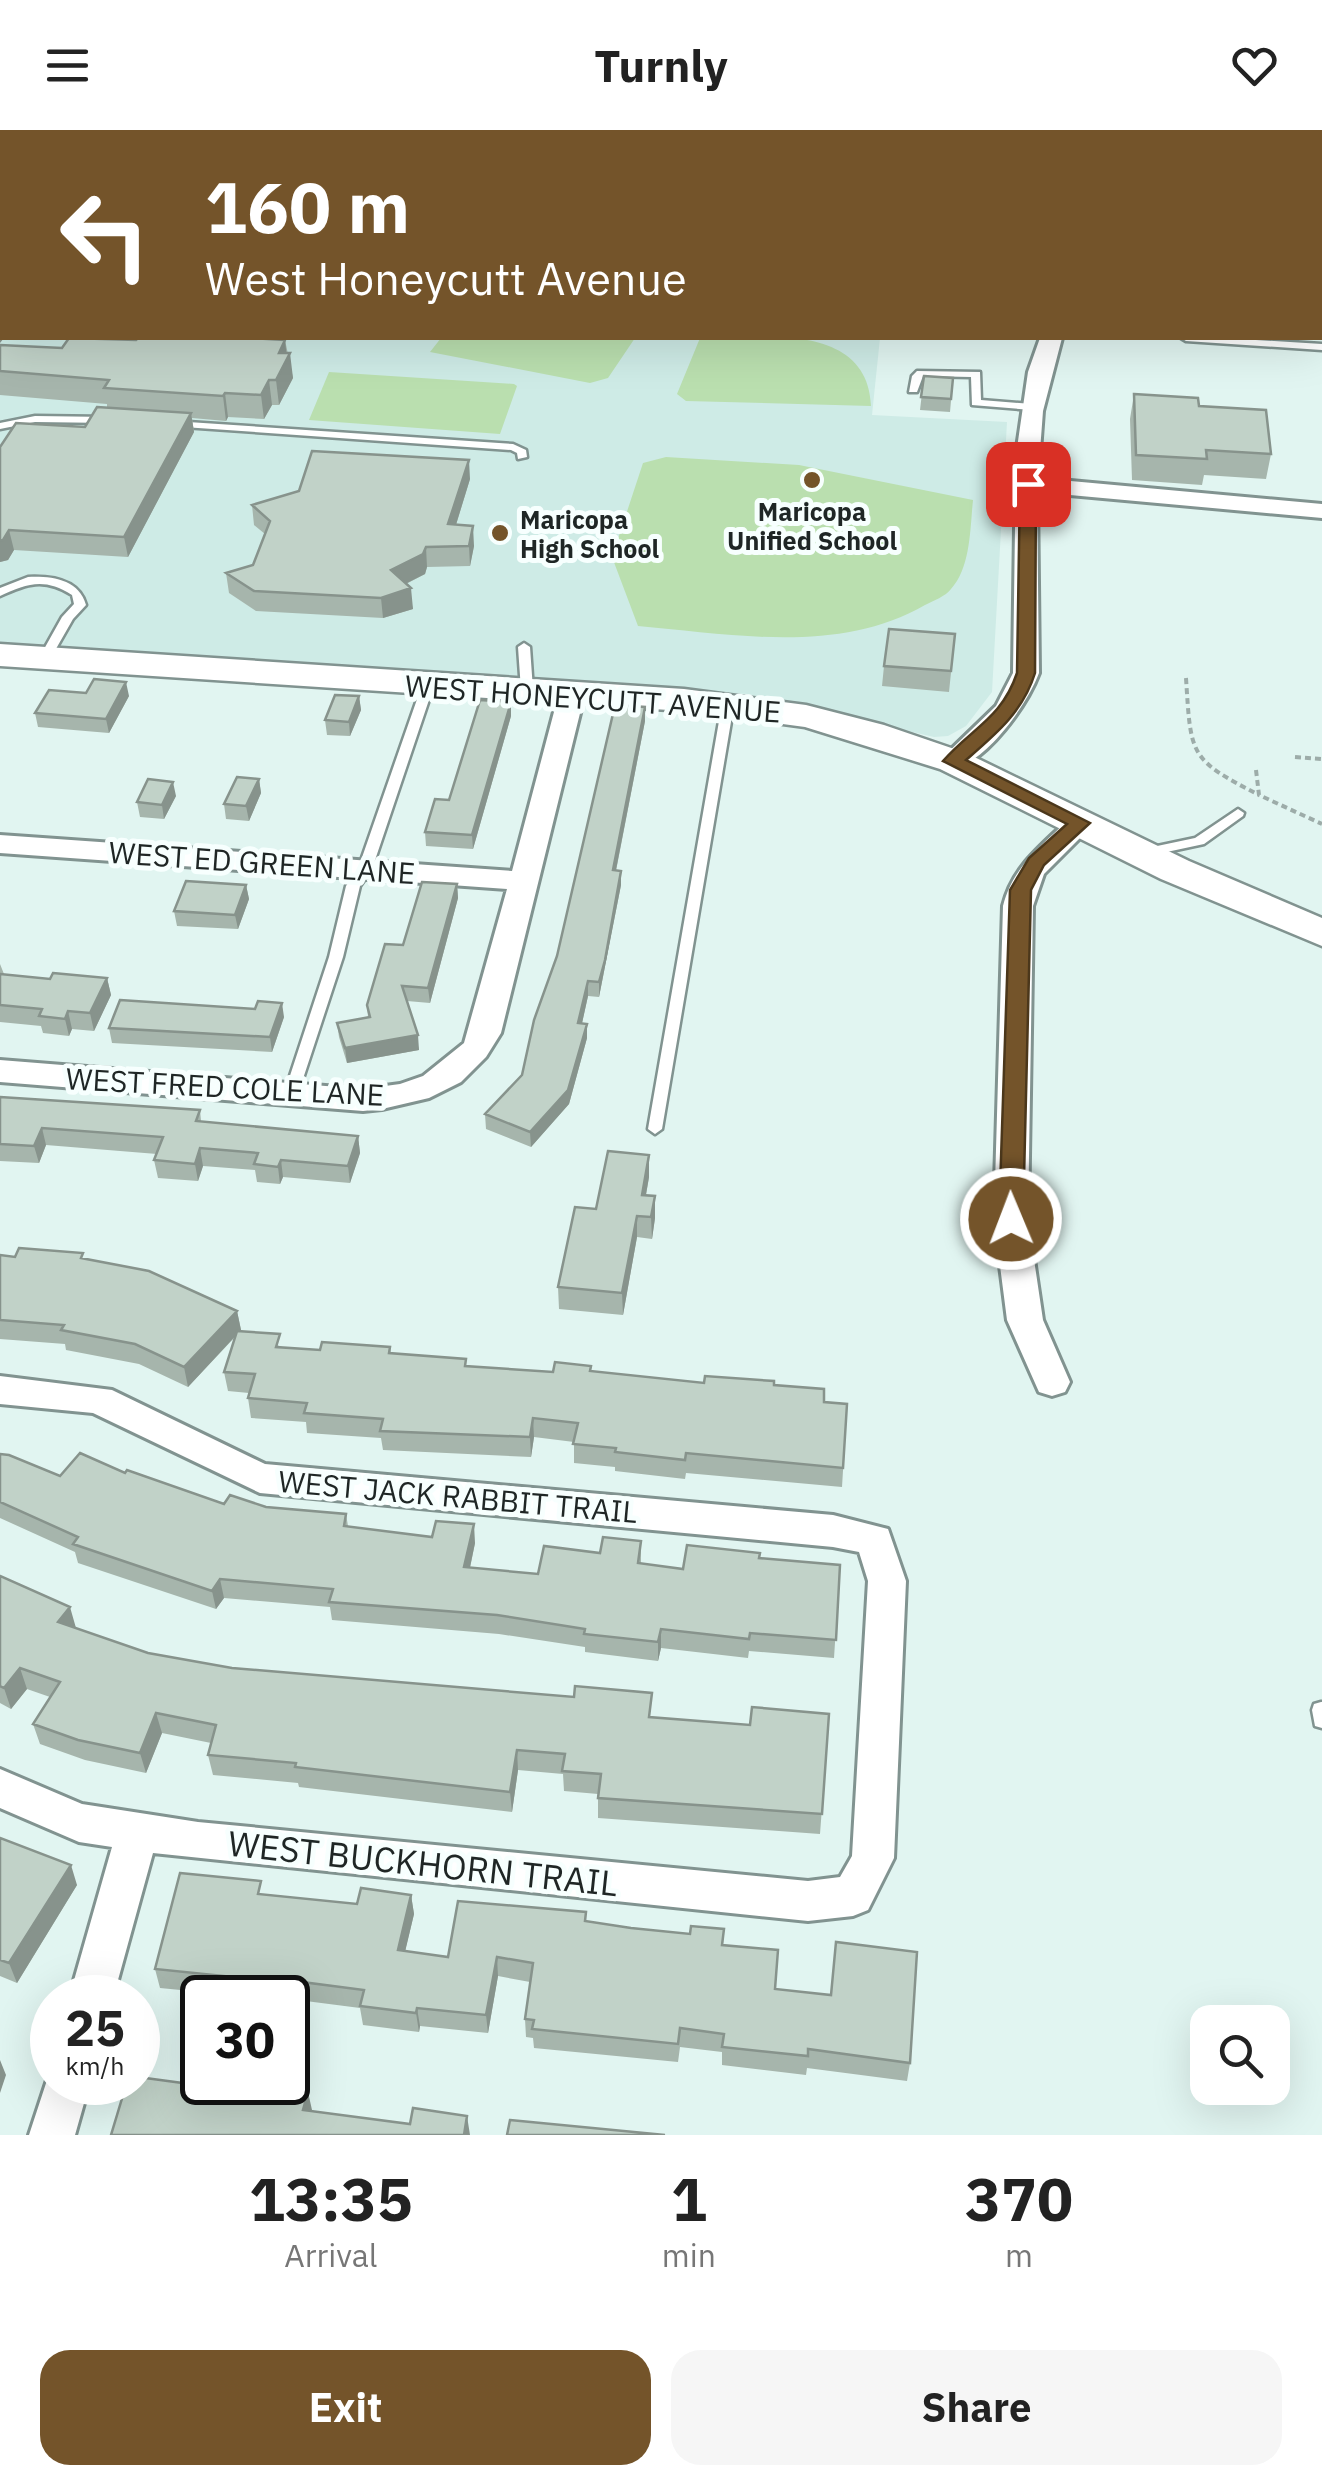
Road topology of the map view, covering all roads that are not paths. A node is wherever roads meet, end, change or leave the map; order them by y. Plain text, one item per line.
1 (1050, 340) edge
2 (1236, 340) edge
3 (1322, 347) edge
4 (913, 390) dead end
5 (1032, 407) junction
6 (130, 421) edge
7 (150, 422) edge
8 (0, 426) edge
9 (522, 456) dead end
10 (1028, 484) junction
11 (1322, 511) edge
12 (0, 592) edge
13 (524, 648) dead end
14 (0, 656) edge
15 (46, 658) junction
16 (428, 684) junction
17 (527, 690) junction
18 (572, 693) junction
19 (728, 704) junction
20 (953, 761) junction
21 (1238, 812) dead end
22 (1080, 823) junction
23 (1198, 841) junction
24 (0, 844) edge
25 (1142, 854) junction
26 (365, 869) junction
27 (524, 881) junction
28 (1200, 881) junction
29 (1322, 933) edge
30 (0, 1072) edge
31 (290, 1094) junction
32 (654, 1129) dead end
33 (1052, 1382) dead end
34 (0, 1390) edge
35 (0, 1788) edge
36 (138, 1832) junction
37 (853, 1896) joint
38 (98, 1975) edge
39 (60, 2105) edge
40 (52, 2135) edge

1 - 5 street
2 - 3 lane
4 - 5 lane
5 - 10 street
6 - 8 lane
7 - 9 lane
10 - 11 street
10 - 20 street
12 - 15 lane
13 - 17 lane
14 - 15 street, WEST HONEYCUTT AVENUE
15 - 16 street, WEST HONEYCUTT AVENUE
16 - 17 street, WEST HONEYCUTT AVENUE
16 - 26 lane
17 - 18 street, WEST HONEYCUTT AVENUE
18 - 19 street, WEST HONEYCUTT AVENUE
18 - 27 street
19 - 20 street, WEST HONEYCUTT AVENUE
19 - 32 lane
20 - 22 street, WEST HONEYCUTT AVENUE
21 - 23 lane
22 - 25 street, WEST HONEYCUTT AVENUE
22 - 33 street
23 - 25 lane
23 - 28 lane
24 - 26 street, WEST ED GREEN LANE
25 - 28 street, WEST HONEYCUTT AVENUE
26 - 27 street, WEST ED GREEN LANE
26 - 31 lane
27 - 31 street, WEST FRED COLE LANE
28 - 29 street, WEST HONEYCUTT AVENUE
30 - 31 street, WEST FRED COLE LANE
34 - 37 street, WEST JACK RABBIT TRAIL
35 - 36 street, WEST BUCKHORN TRAIL
36 - 37 street, WEST BUCKHORN TRAIL
36 - 38 street
39 - 40 street

